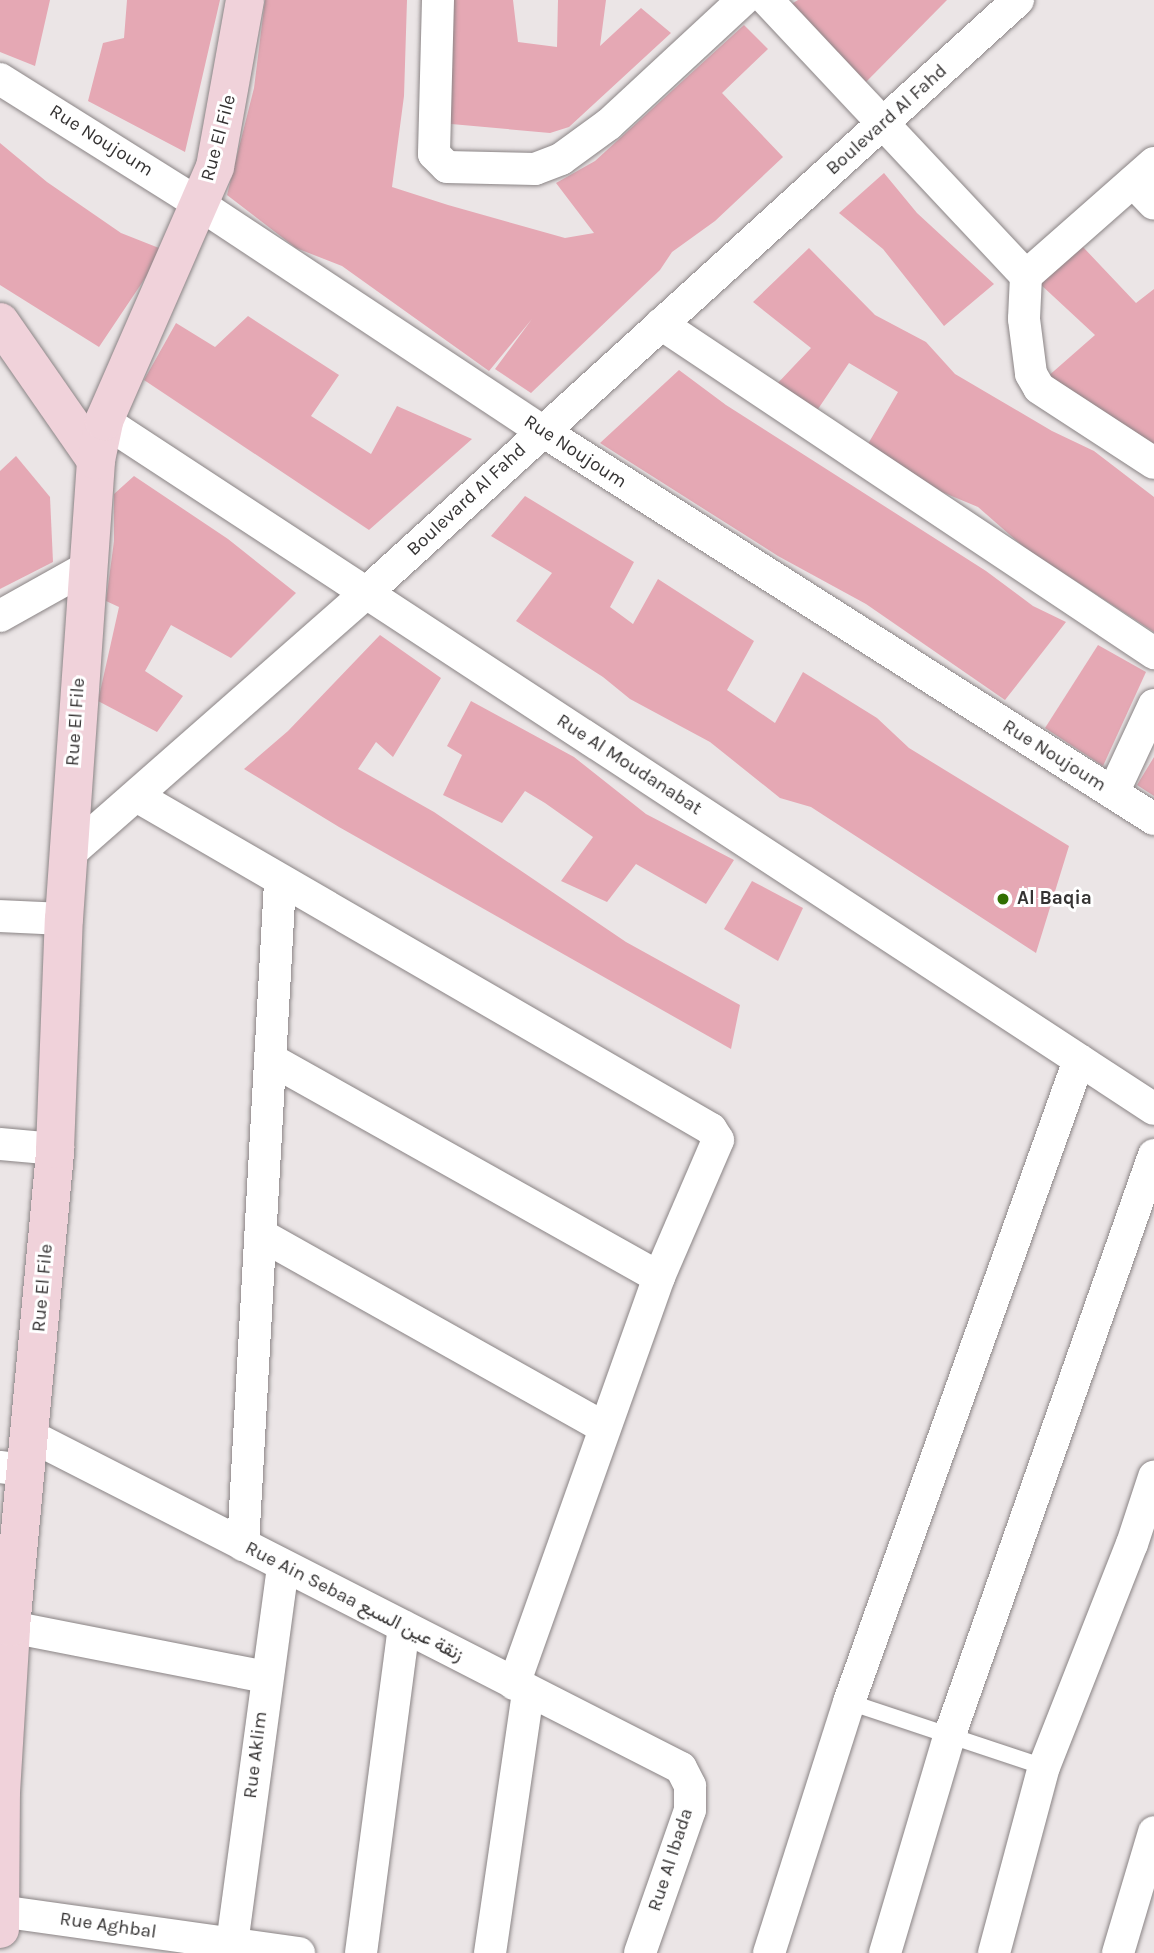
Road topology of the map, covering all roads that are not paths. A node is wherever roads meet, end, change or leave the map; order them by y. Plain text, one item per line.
1 (245, 0) edge
2 (438, 0) edge
3 (743, 0) edge
4 (766, 0) edge
5 (1018, 0) edge
6 (0, 79) edge
7 (882, 126) junction
8 (1147, 183) edge
9 (199, 204) junction
10 (1026, 276) junction
11 (0, 321) edge
12 (661, 324) junction
13 (104, 421) junction
14 (541, 430) junction
15 (96, 460) junction
16 (1154, 463) edge
17 (86, 568) junction
18 (367, 592) junction
19 (0, 615) edge
20 (1154, 653) edge
21 (1154, 705) edge
22 (1113, 793) junction
23 (138, 797) junction
24 (1154, 819) edge
25 (68, 856) junction
26 (280, 884) junction
27 (0, 916) edge
28 (64, 919) junction
29 (270, 1059) junction
30 (1079, 1060) junction
31 (1154, 1110) edge
32 (0, 1144) edge
33 (55, 1149) junction
34 (1154, 1155) edge
35 (263, 1236) junction
36 (659, 1278) junction
37 (604, 1427) junction
38 (18, 1457) edge
39 (1154, 1477) edge
40 (243, 1545) junction
41 (1143, 1549) edge
42 (283, 1566) junction
43 (11, 1627) junction
44 (404, 1627) junction
45 (266, 1677) junction
46 (521, 1688) junction
47 (849, 1702) junction
48 (949, 1737) junction
49 (1044, 1767) junction
50 (681, 1768) joint
51 (1, 1792) edge
52 (1154, 1832) edge
53 (1, 1911) edge
54 (0, 1929) edge
55 (232, 1944) junction
56 (299, 1953) edge
57 (361, 1953) edge
58 (490, 1953) edge
59 (640, 1953) edge
60 (769, 1953) edge
61 (885, 1953) edge
62 (994, 1953) edge
63 (1118, 1953) edge

1 - 9 street, Rue El File
2 - 3 street
4 - 7 street
5 - 7 street, Boulevard Al Fahd
6 - 9 street, Rue Noujoum
7 - 10 street
7 - 12 street, Boulevard Al Fahd
8 - 10 street
9 - 13 street, Rue El File
9 - 14 street, Rue Noujoum
10 - 16 street
11 - 15 street
12 - 14 street, Boulevard Al Fahd
12 - 20 street
13 - 15 street, Rue El File
13 - 18 street, Rue Al Moudanabat
14 - 18 street, Boulevard Al Fahd
14 - 22 street, Rue Noujoum
15 - 17 street, Rue El File
17 - 19 street
17 - 25 street, Rue El File
18 - 23 street, Boulevard Al Fahd
18 - 30 street, Rue Al Moudanabat
21 - 22 street
22 - 24 street, Rue Noujoum
23 - 25 street, Boulevard Al Fahd
23 - 26 street
25 - 28 street, Rue El File
26 - 29 street
26 - 36 street
27 - 28 street
28 - 33 street, Rue El File
29 - 35 street
29 - 36 street
30 - 31 street, Rue Al Moudanabat
30 - 47 street
32 - 33 street
33 - 38 street, Rue El File
34 - 48 street
35 - 37 street
35 - 40 street
36 - 37 street
37 - 46 street
38 - 40 street, Rue Ain Sebaa زنقة عين السبع
38 - 43 street, Rue El File
39 - 41 street
40 - 42 street, Rue Ain Sebaa زنقة عين السبع
41 - 49 street
42 - 44 street, Rue Ain Sebaa زنقة عين السبع
42 - 45 street, Rue Aklim
43 - 45 street
43 - 51 street, Rue El File
44 - 46 street, Rue Ain Sebaa زنقة عين السبع
44 - 57 street
45 - 55 street, Rue Aklim
46 - 50 street, Rue Ain Sebaa زنقة عين السبع
46 - 58 street
47 - 48 lane
47 - 60 street
48 - 49 lane
48 - 61 street
49 - 62 street
50 - 59 street, Rue Al Ibada
51 - 53 street, Rue El File
52 - 63 street
53 - 54 street, Rue El File
53 - 55 street, Rue Aghbal
55 - 56 street, Rue Aghbal

